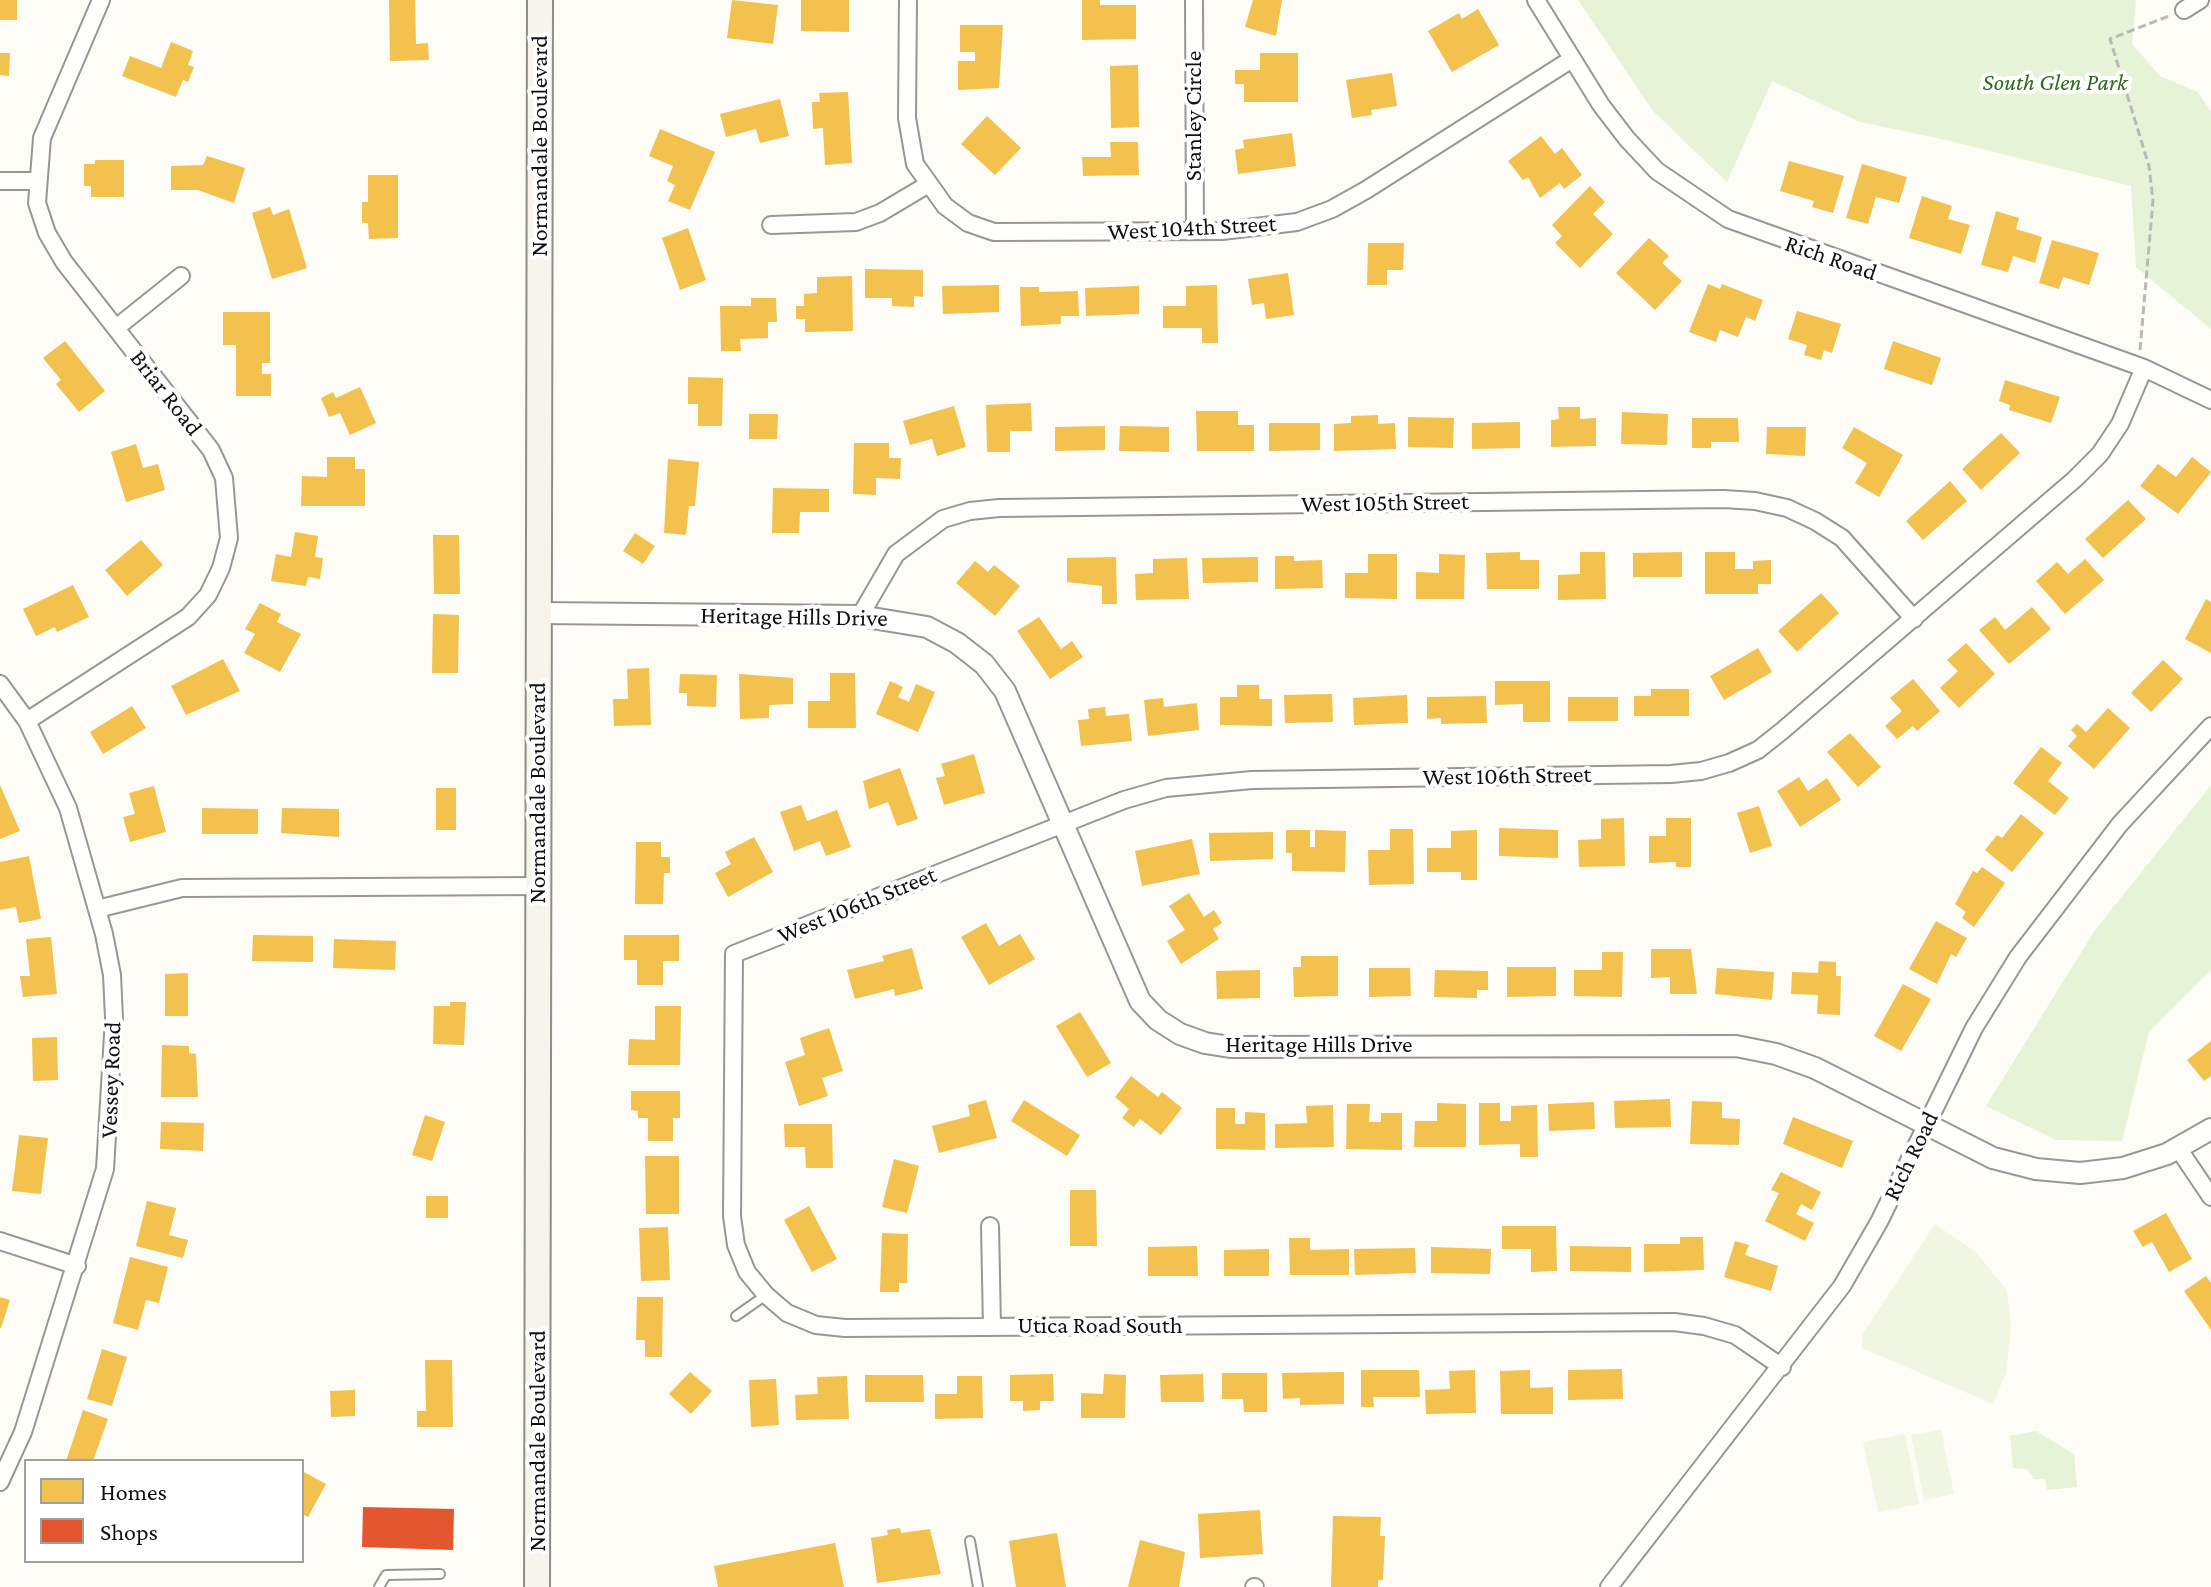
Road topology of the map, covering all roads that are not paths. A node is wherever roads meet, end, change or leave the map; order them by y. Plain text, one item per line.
1 (101, 0) edge
2 (540, 0) edge
3 (908, 0) edge
4 (1194, 0) edge
5 (1536, 0) edge
6 (2200, 0) edge
7 (2184, 10) road end
8 (1572, 59) junction
9 (0, 181) edge
10 (37, 181) junction
11 (927, 185) junction
12 (771, 225) dead end
13 (1195, 231) junction
14 (181, 276) dead end
15 (116, 328) junction
16 (2140, 366) junction
17 (2211, 400) edge
18 (538, 613) junction
19 (860, 616) junction
20 (1914, 619) junction
21 (0, 684) edge
22 (27, 721) junction
23 (2211, 726) edge
24 (1064, 824) junction
25 (538, 886) junction
26 (97, 909) junction
27 (734, 954) joint
28 (1926, 1125) junction
29 (2211, 1129) edge
30 (2178, 1148) junction
31 (2211, 1197) edge
32 (990, 1226) dead end
33 (0, 1241) edge
34 (77, 1266) junction
35 (766, 1295) junction
36 (736, 1316) dead end
37 (992, 1327) junction
38 (1782, 1367) junction
39 (0, 1482) edge
40 (970, 1541) dead end
41 (440, 1574) dead end
42 (379, 1587) edge
43 (537, 1587) edge
44 (978, 1587) edge
45 (1609, 1587) edge

1 - 10 street, Briar Road
2 - 18 main road, Normandale Boulevard
3 - 11 street
4 - 13 street, Stanley Circle
5 - 8 street, Rich Road
6 - 7 street
8 - 13 street, West 104th Street
8 - 16 street, Rich Road
9 - 10 street
10 - 15 street, Briar Road
11 - 12 street
11 - 13 street, West 104th Street
14 - 15 street
15 - 22 street, Briar Road
16 - 17 street, Rich Road
16 - 20 street, West 106th Street
18 - 19 street, Heritage Hills Drive
18 - 25 main road, Normandale Boulevard
19 - 20 street, West 105th Street
19 - 24 street, Heritage Hills Drive
20 - 24 street, West 106th Street
21 - 22 street, Vessey Road
22 - 26 street, Vessey Road
23 - 28 street, Rich Road
24 - 27 street, West 106th Street
24 - 28 street, Heritage Hills Drive
25 - 26 street
25 - 43 main road, Normandale Boulevard
26 - 34 street, Vessey Road
27 - 35 street, Utica Road South
28 - 30 street, Heritage Hills Drive
28 - 38 street, Rich Road
29 - 30 street, Heritage Hills Drive
30 - 31 street
32 - 37 street
33 - 34 street
34 - 39 street, Vessey Road
35 - 36 lane
35 - 37 street, Utica Road South
37 - 38 street, Utica Road South
38 - 45 street, Rich Road
40 - 44 lane
41 - 42 lane

